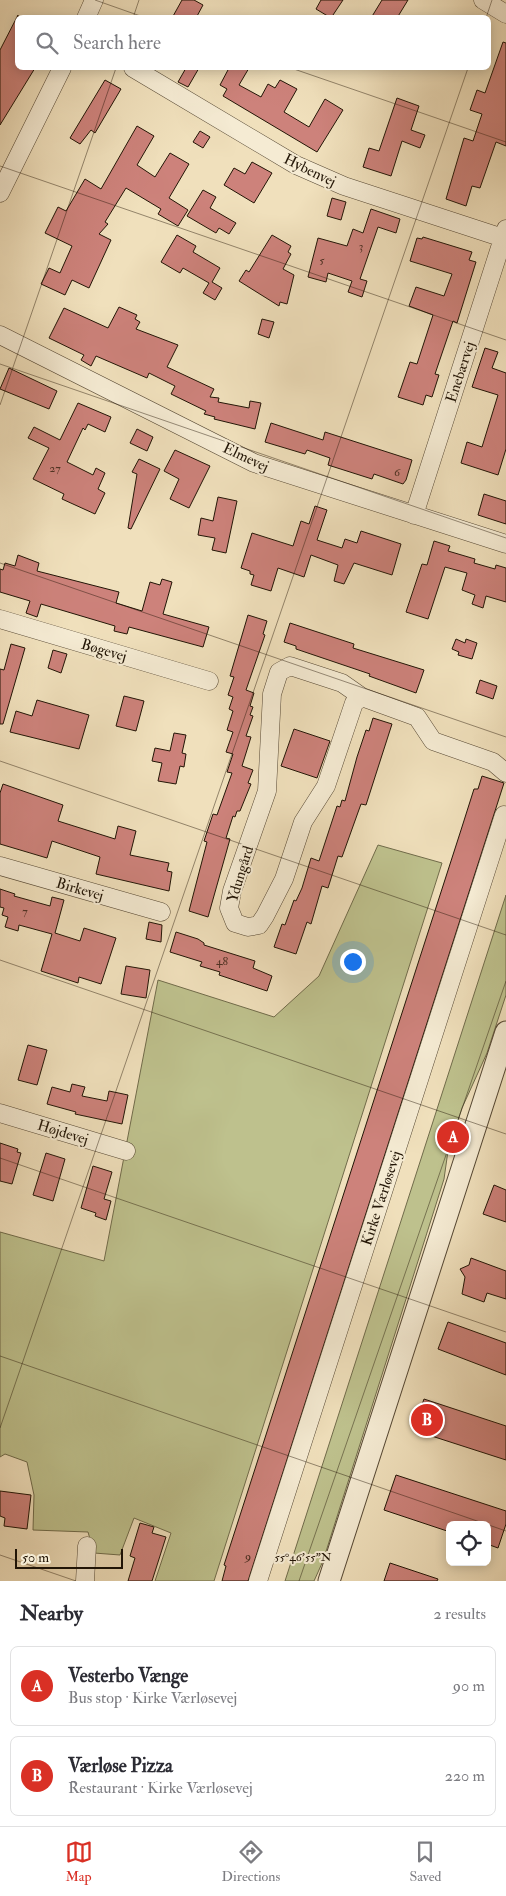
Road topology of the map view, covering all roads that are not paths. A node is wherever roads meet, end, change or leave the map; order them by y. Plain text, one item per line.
1 (94, 0) edge
2 (483, 0) edge
3 (506, 14) edge
4 (87, 15) edge
5 (61, 70) edge
6 (136, 70) edge
7 (0, 193) edge
8 (505, 233) edge
9 (0, 335) edge
10 (414, 515) junction
11 (506, 544) edge
12 (0, 619) edge
13 (209, 681) dead end
14 (362, 697) junction
15 (506, 773) edge
16 (504, 815) dead end
17 (0, 866) edge
18 (161, 912) dead end
19 (506, 1032) edge
20 (0, 1113) edge
21 (126, 1151) dead end
22 (87, 1546) dead end
23 (86, 1581) edge
24 (258, 1581) edge
25 (329, 1581) edge

1 - 4 street
2 - 3 street
5 - 7 street
6 - 8 street, Hybenvej
8 - 10 street, Enebærvej
9 - 10 street, Elmevej
10 - 11 street, Elmevej
12 - 13 street, Bøgevej
14 - 14 street, Ydungård
14 - 15 street, Ydungård
16 - 24 street, Kirke Værløsevej
17 - 18 street, Birkevej
19 - 25 street
20 - 21 street, Højdevej
22 - 23 street

